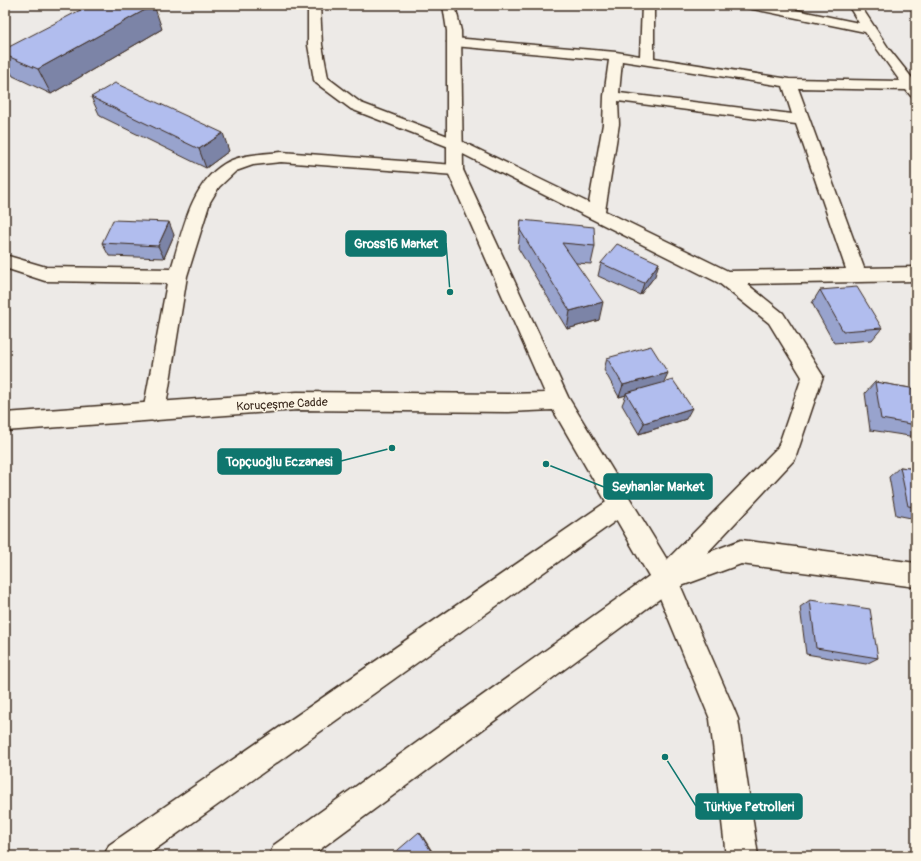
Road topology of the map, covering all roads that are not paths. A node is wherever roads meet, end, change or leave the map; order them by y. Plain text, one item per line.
1 (314, 5) edge
2 (449, 5) edge
3 (648, 5) edge
4 (753, 5) edge
5 (854, 5) edge
6 (869, 29) junction
7 (454, 42) junction
8 (616, 56) junction
9 (647, 62) junction
10 (789, 83) junction
11 (913, 90) edge
12 (611, 96) junction
13 (802, 120) junction
14 (455, 144) junction
15 (455, 170) junction
16 (596, 214) junction
17 (5, 261) edge
18 (916, 274) edge
19 (178, 276) junction
20 (857, 276) junction
21 (726, 278) junction
22 (559, 401) junction
23 (154, 412) junction
24 (5, 422) edge
25 (620, 505) junction
26 (916, 575) edge
27 (665, 580) junction
28 (120, 856) edge
29 (285, 856) edge
30 (742, 856) edge

1 - 14 street
2 - 7 street
3 - 9 street
4 - 6 street
5 - 6 street
6 - 11 street
7 - 8 street
7 - 14 street
8 - 9 street
8 - 12 street
9 - 10 street
10 - 11 street
10 - 13 street
12 - 13 street
12 - 16 street
13 - 20 street
14 - 15 street
14 - 16 street
15 - 19 street
15 - 22 street
16 - 21 street
17 - 19 street
18 - 20 street
19 - 23 street
20 - 21 street
21 - 27 street
22 - 23 street, Koruçeşme Cadde
22 - 25 street
23 - 24 street, Koruçeşme Cadde
25 - 27 street
25 - 28 street
26 - 27 street
27 - 29 street
27 - 30 street

